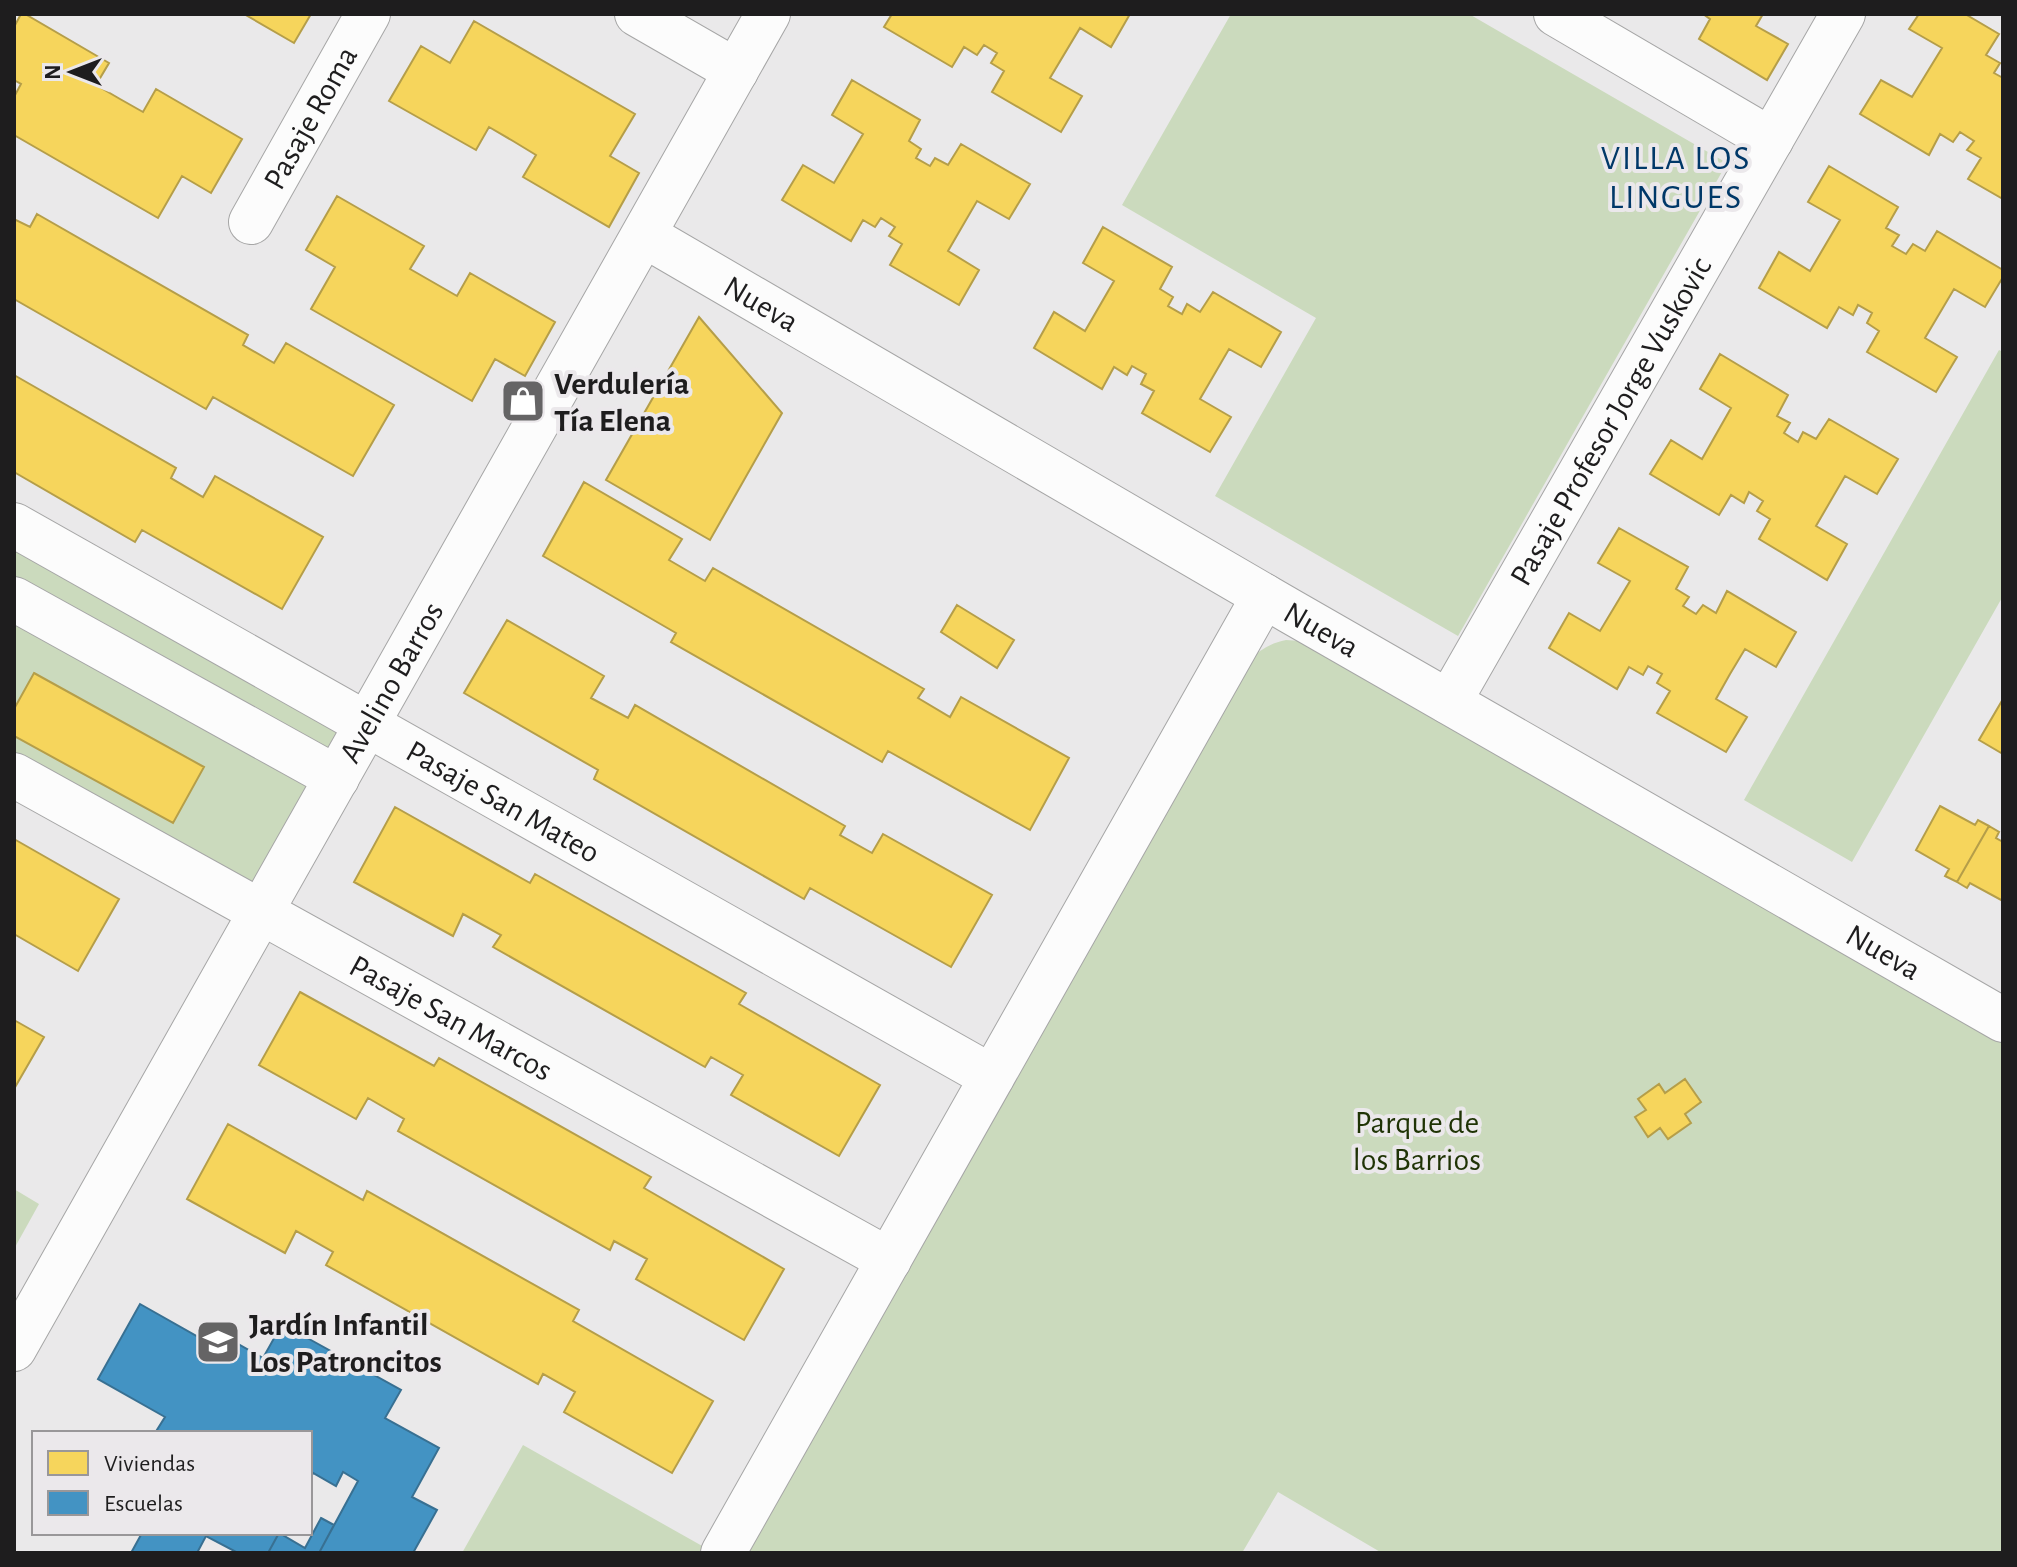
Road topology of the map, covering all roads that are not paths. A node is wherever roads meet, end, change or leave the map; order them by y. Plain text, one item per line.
1 (368, 14) edge
2 (637, 14) edge
3 (768, 14) edge
4 (1556, 14) edge
5 (1843, 14) edge
6 (736, 71) junction
7 (1771, 140) junction
8 (251, 222) dead end
9 (644, 235) junction
10 (14, 525) edge
11 (1264, 596) junction
12 (14, 599) edge
13 (1449, 702) junction
14 (367, 724) junction
15 (14, 775) edge
16 (337, 778) junction
17 (262, 913) junction
18 (2003, 1020) edge
19 (992, 1077) junction
20 (889, 1260) junction
21 (14, 1349) edge
22 (723, 1553) edge

1 - 8 street, Pasaje Roma
2 - 6 street
3 - 6 street, Avelino Barros
4 - 7 street
5 - 7 street, Pasaje Profesor Jorge Vuskovic
6 - 9 street, Avelino Barros
7 - 13 street, Pasaje Profesor Jorge Vuskovic
9 - 11 street, Nueva
9 - 14 street, Avelino Barros
10 - 14 street, Pasaje San Mateo
11 - 13 street, Nueva
11 - 19 street
12 - 16 street
13 - 18 street, Nueva
14 - 16 street, Avelino Barros
14 - 19 street, Pasaje San Mateo
15 - 17 street, Pasaje San Marcos
16 - 17 street, Avelino Barros
17 - 20 street, Pasaje San Marcos
17 - 21 street, Avelino Barros
19 - 20 street
20 - 22 street

